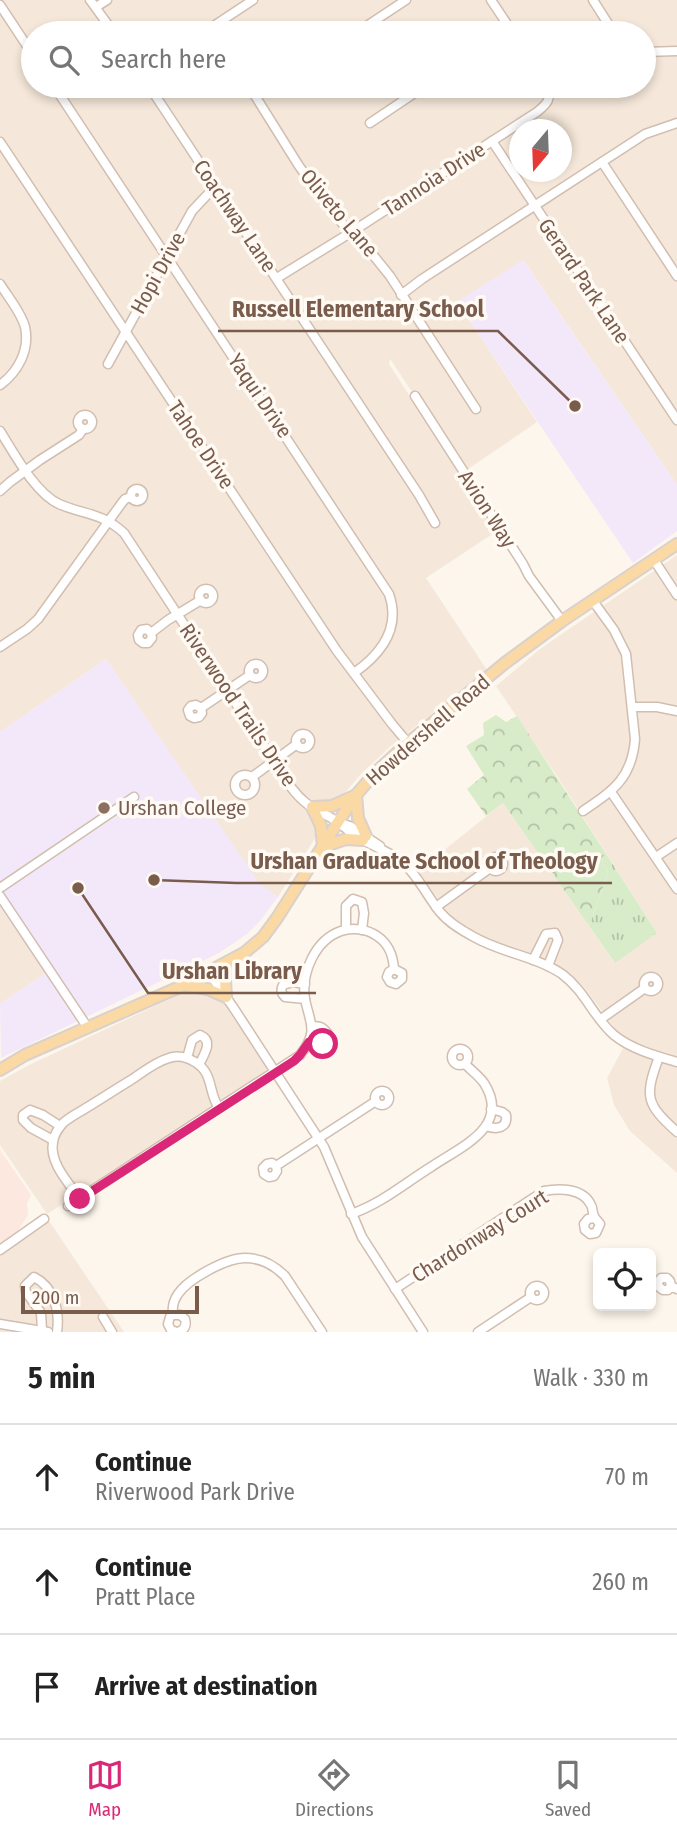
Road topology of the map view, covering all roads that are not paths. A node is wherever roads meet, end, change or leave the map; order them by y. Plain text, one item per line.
1 (107, 0) edge
2 (253, 0) edge
3 (406, 0) edge
4 (491, 0) edge
5 (593, 0) edge
6 (93, 4) edge
7 (0, 5) edge
8 (105, 21) edge
9 (223, 21) edge
10 (374, 21) edge
11 (502, 21) edge
12 (606, 21) edge
13 (21, 37) edge
14 (677, 51) edge
15 (656, 52) edge
16 (62, 98) edge
17 (157, 98) edge
18 (256, 98) edge
19 (407, 98) edge
20 (550, 98) edge
21 (370, 123) dead end
22 (677, 123) edge
23 (492, 141) junction
24 (0, 142) edge
25 (602, 162) junction
26 (216, 190) junction
27 (535, 206) junction
28 (350, 233) junction
29 (167, 256) junction
30 (677, 276) edge
31 (277, 278) junction
32 (0, 284) edge
33 (401, 295) junction
34 (126, 332) junction
35 (108, 364) dead end
36 (0, 385) edge
37 (415, 396) dead end
38 (476, 409) dead end
39 (677, 420) edge
40 (83, 429) dead end
41 (0, 431) edge
42 (26, 471) junction
43 (0, 491) edge
44 (131, 496) dead end
45 (109, 522) junction
46 (435, 523) dead end
47 (677, 544) edge
48 (654, 560) junction
49 (677, 595) edge
50 (201, 600) dead end
51 (593, 601) junction
52 (178, 614) junction
53 (562, 621) junction
54 (151, 633) dead end
55 (0, 647) edge
56 (354, 673) junction
57 (250, 675) dead end
58 (226, 690) junction
59 (201, 708) dead end
60 (632, 708) junction
61 (677, 710) edge
62 (408, 743) junction
63 (297, 744) dead end
64 (273, 760) junction
65 (252, 778) dead end
66 (611, 792) junction
67 (356, 795) junction
68 (134, 797) dead end
69 (312, 807) junction
70 (583, 811) dead end
71 (338, 822) junction
72 (364, 838) junction
73 (677, 843) edge
74 (323, 847) junction
75 (656, 857) junction
76 (490, 868) dead end
77 (0, 888) edge
78 (677, 889) edge
79 (0, 895) edge
80 (436, 907) junction
81 (346, 929) junction
82 (362, 930) junction
83 (237, 958) junction
84 (533, 960) junction
85 (548, 966) junction
86 (394, 969) dead end
87 (209, 973) junction
88 (305, 984) junction
89 (184, 985) junction
90 (645, 988) dead end
91 (226, 997) junction
92 (306, 999) junction
93 (601, 1019) junction
94 (312, 1026) junction
95 (88, 1028) junction
96 (309, 1042) junction
97 (659, 1057) junction
98 (187, 1058) junction
99 (677, 1062) edge
100 (465, 1064) dead end
101 (199, 1065) junction
102 (0, 1070) edge
103 (274, 1072) junction
104 (376, 1101) dead end
105 (219, 1108) junction
106 (491, 1109) junction
107 (60, 1126) junction
108 (486, 1126) junction
109 (677, 1132) edge
110 (317, 1139) junction
111 (53, 1140) junction
112 (276, 1166) dead end
113 (80, 1199) junction
114 (68, 1206) dead end
115 (351, 1214) junction
116 (594, 1218) dead end
117 (44, 1219) dead end
118 (0, 1250) edge
119 (395, 1289) junction
120 (531, 1297) dead end
121 (173, 1315) junction
122 (103, 1317) dead end
123 (0, 1324) edge
124 (24, 1329) edge
125 (45, 1331) edge
126 (57, 1332) edge
127 (112, 1332) edge
128 (177, 1332) edge
129 (322, 1332) edge
130 (423, 1332) edge
131 (478, 1332) edge

1 - 6 street
2 - 9 street
3 - 10 street
4 - 11 street
5 - 12 street
6 - 8 street
7 - 13 street
14 - 15 street
16 - 29 street, Yaqui Drive
17 - 26 street, Coachway Lane
18 - 28 street, Oliveto Lane
19 - 21 street
20 - 23 street, Tannoia Drive
22 - 25 street
23 - 27 street, Gerard Park Lane
23 - 28 street, Tannoia Drive
24 - 34 street, Tahoe Drive
25 - 27 street
25 - 30 street
26 - 29 street, Hopi Drive
26 - 31 street, Coachway Lane
27 - 33 street
27 - 39 street, Gerard Park Lane
28 - 31 street, Tannoia Drive
28 - 33 street, Oliveto Lane
29 - 34 street, Hopi Drive
29 - 56 street, Yaqui Drive
31 - 46 street, Coachway Lane
32 - 36 street
33 - 38 street, Oliveto Lane
34 - 35 street, Hopi Drive
34 - 56 street, Tahoe Drive
37 - 53 street, Avion Way
40 - 42 street
41 - 42 street, Riverwood Trails Drive
42 - 43 street
42 - 45 street, Riverwood Trails Drive
44 - 45 street
45 - 52 street, Riverwood Trails Drive
45 - 55 street
47 - 48 main road, Howdershell Road
48 - 49 street
48 - 51 main road, Howdershell Road
50 - 52 street
51 - 53 main road, Howdershell Road
51 - 60 street
52 - 54 street
52 - 58 street, Riverwood Trails Drive
53 - 62 main road, Howdershell Road
56 - 62 street, Tahoe Drive
57 - 58 street
58 - 59 street
58 - 64 street, Riverwood Trails Drive
60 - 61 street
60 - 66 street
62 - 67 main road, Howdershell Road
63 - 64 street
64 - 65 street
64 - 69 street, Riverwood Trails Drive
66 - 70 street
66 - 75 street
67 - 69 main road
67 - 71 main road, Howdershell Road
67 - 72 main road
68 - 77 street
69 - 71 street, Riverwood Trails Drive
69 - 74 main road
71 - 72 street, Riverwood Trails Drive
71 - 74 main road, Howdershell Road
72 - 74 main road
72 - 80 street, Riverwood Trails Drive
73 - 75 street
74 - 83 main road, Howdershell Road
75 - 78 street
76 - 80 street
79 - 95 street
80 - 84 street
81 - 82 street
81 - 82 street
81 - 88 street
82 - 86 street
83 - 87 main road, Howdershell Road
83 - 91 main road
84 - 85 street
84 - 85 street
85 - 93 street
87 - 89 main road, Howdershell Road
87 - 91 street
88 - 92 street
88 - 92 street
89 - 91 main road
89 - 95 main road, Howdershell Road
90 - 93 street
91 - 103 street
92 - 94 street
93 - 97 street
94 - 96 street
94 - 96 street
95 - 102 main road, Howdershell Road
96 - 103 street
97 - 99 street
97 - 109 street
98 - 101 street
98 - 101 street
98 - 107 street
100 - 106 street
101 - 105 street
103 - 105 street
103 - 110 street
104 - 110 street
105 - 113 street
106 - 108 street
106 - 108 street
107 - 111 street
107 - 111 street
108 - 115 street
110 - 112 street
110 - 115 street
111 - 113 street
113 - 114 street
115 - 119 street
116 - 119 street, Chardonway Court
117 - 118 street
119 - 130 street
120 - 131 street
121 - 128 street
121 - 128 street
121 - 129 street
122 - 127 street
123 - 124 street
124 - 125 street
125 - 126 street

